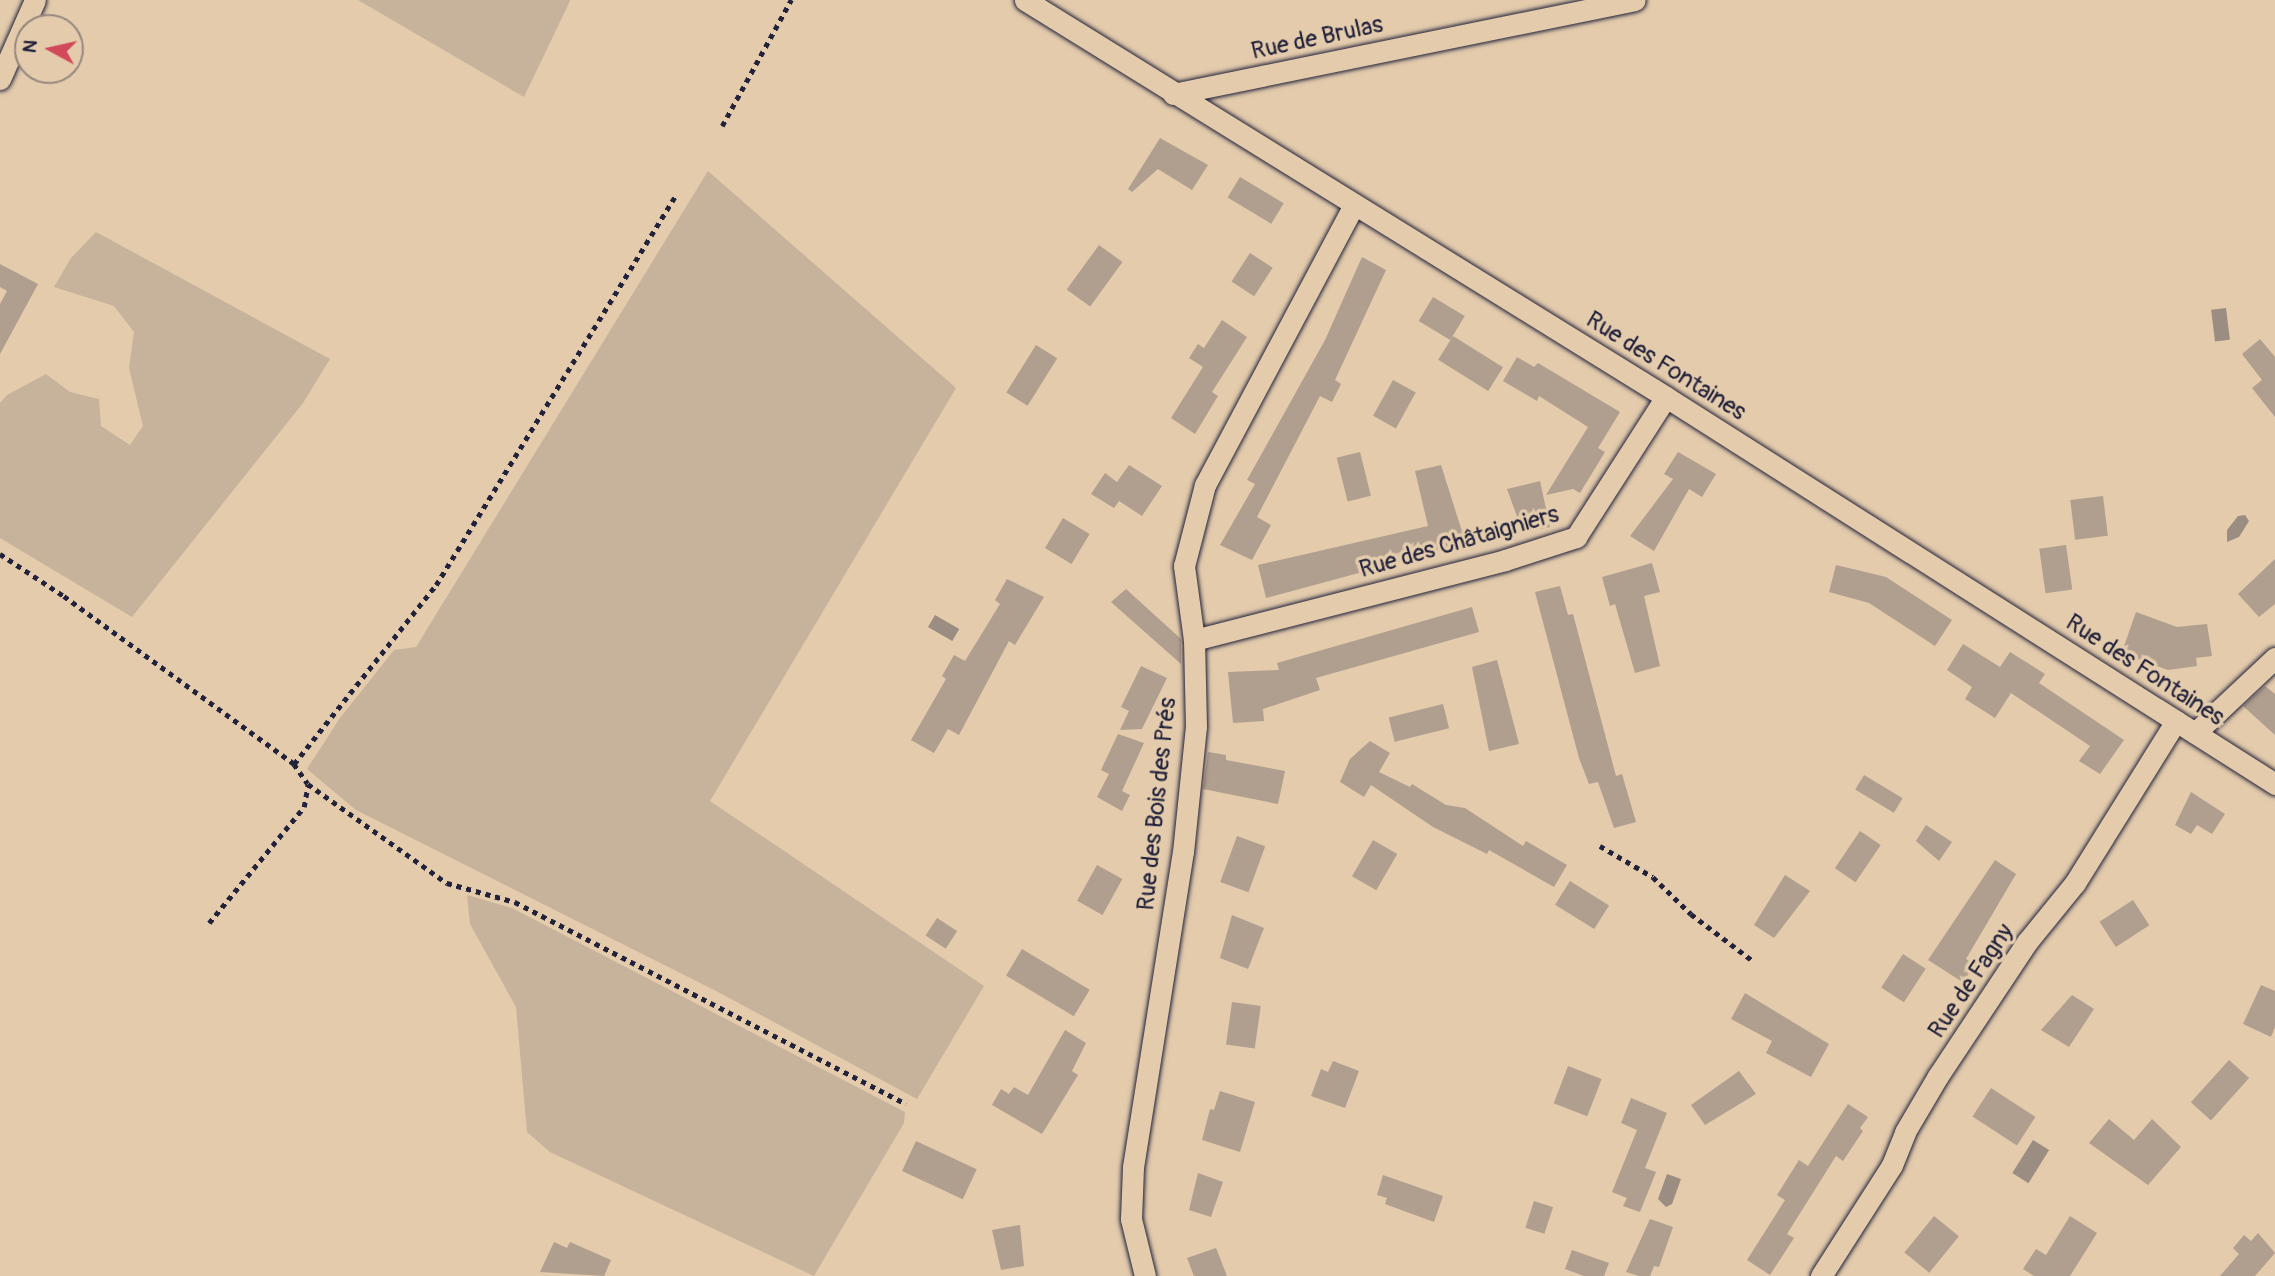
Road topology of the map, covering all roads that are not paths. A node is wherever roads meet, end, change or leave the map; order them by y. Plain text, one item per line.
1 (35, 0) edge
2 (1025, 0) edge
3 (1635, 0) edge
4 (0, 79) edge
5 (1173, 94) junction
6 (1354, 205) junction
7 (1667, 397) junction
8 (1194, 639) junction
9 (2275, 658) edge
10 (2176, 721) junction
11 (2195, 733) junction
12 (2275, 784) edge
13 (1145, 1276) edge
14 (1821, 1276) edge

1 - 4 street
2 - 5 street, Rue des Fontaines
3 - 5 street, Rue de Brulas
5 - 6 street, Rue des Fontaines
6 - 7 street, Rue des Fontaines
6 - 8 street, Rue des Bois des Prés
7 - 8 street, Rue des Châtaigniers
7 - 10 street, Rue des Fontaines
8 - 13 street, Rue des Bois des Prés
9 - 11 street
10 - 11 street, Rue des Fontaines
10 - 14 street, Rue de Fagny
11 - 12 street, Rue des Fontaines

